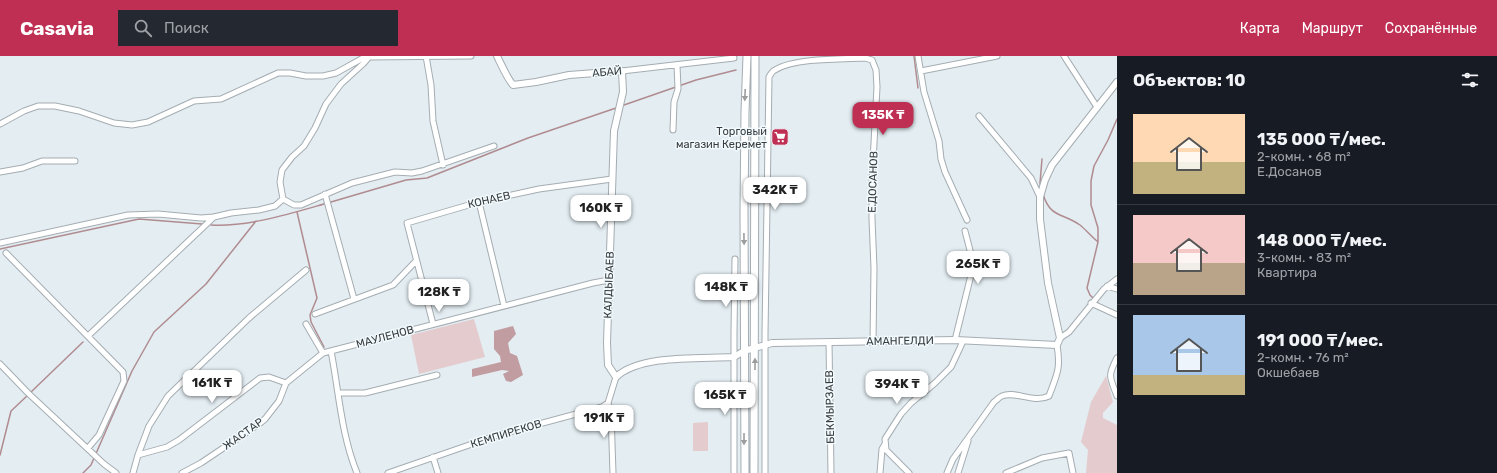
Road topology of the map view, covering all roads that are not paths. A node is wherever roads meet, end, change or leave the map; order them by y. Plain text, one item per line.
1 (426, 56) edge
2 (470, 56) edge
3 (497, 56) edge
4 (747, 56) edge
5 (755, 56) edge
6 (918, 56) edge
7 (997, 56) edge
8 (1064, 56) edge
9 (365, 57) edge
10 (734, 58) dead end
11 (677, 65) junction
12 (622, 71) junction
13 (921, 71) junction
14 (1117, 82) edge
15 (1097, 107) junction
16 (745, 112) junction
17 (755, 113) junction
18 (979, 116) dead end
19 (0, 124) edge
20 (673, 130) dead end
21 (494, 146) dead end
22 (75, 161) dead end
23 (444, 165) junction
24 (0, 172) edge
25 (612, 179) junction
26 (325, 194) junction
27 (1040, 197) junction
28 (283, 199) junction
29 (478, 202) junction
30 (214, 217) junction
31 (967, 220) dead end
32 (965, 231) dead end
33 (0, 243) edge
34 (6, 253) dead end
35 (735, 258) dead end
36 (416, 261) junction
37 (306, 270) dead end
38 (1117, 279) edge
39 (609, 280) junction
40 (1107, 286) junction
41 (1117, 289) edge
42 (354, 299) junction
43 (1091, 304) junction
44 (504, 306) junction
45 (315, 314) dead end
46 (1117, 315) edge
47 (306, 324) dead end
48 (433, 324) junction
49 (88, 336) junction
50 (1060, 338) junction
51 (955, 340) junction
52 (962, 340) junction
53 (829, 342) junction
54 (873, 342) junction
55 (765, 344) junction
56 (1057, 345) junction
57 (755, 348) junction
58 (331, 351) junction
59 (744, 351) junction
60 (323, 353) junction
61 (734, 357) junction
62 (1117, 358) edge
63 (0, 364) edge
64 (438, 375) dead end
65 (616, 377) junction
66 (286, 383) junction
67 (339, 393) junction
68 (1117, 396) edge
69 (608, 403) junction
70 (970, 436) junction
71 (885, 444) junction
72 (88, 448) junction
73 (138, 455) junction
74 (433, 457) junction
75 (116, 473) edge
76 (133, 473) edge
77 (182, 473) edge
78 (357, 473) edge
79 (388, 473) edge
80 (438, 473) edge
81 (613, 473) edge
82 (734, 473) edge
83 (744, 473) edge
84 (754, 473) edge
85 (765, 473) edge
86 (830, 473) edge
87 (880, 473) edge
88 (910, 473) edge
89 (947, 473) edge
90 (958, 473) edge
91 (1006, 473) edge
92 (1073, 473) edge

1 - 2 street
1 - 9 street
1 - 23 street
3 - 12 main road, АБАЙ
4 -> 16 highway
5 - 17 highway
6 - 13 street
7 - 13 street
8 - 15 street
9 - 19 street
9 - 28 street
10 - 11 street, АБАЙ
11 - 12 street, АБАЙ
11 - 20 street
12 - 25 main road, КАЛДЫБАЕВ
13 - 31 street
14 - 15 main road
15 - 27 main road
16 - 17 highway
16 -> 59 highway
17 - 57 highway
18 - 27 street
21 - 23 street
22 - 24 street
23 - 26 street
25 - 29 street, КОНАЕВ
25 - 39 main road, КАЛДЫБАЕВ
26 - 28 street
26 - 42 street
27 - 50 main road
28 - 30 street
29 - 36 street, КОНАЕВ
29 - 44 street
30 - 33 street
30 - 49 street
32 - 51 street
34 - 49 street
35 - 61 street
36 - 42 street
36 - 48 street, КОНАЕВ
37 - 73 street
38 - 40 street
39 - 44 street, МАУЛЕНОВ
39 - 65 main road, КАЛДЫБАЕВ
40 - 41 street
40 - 43 street
42 - 45 street
43 - 46 street
43 - 50 street
44 - 48 street, МАУЛЕНОВ
47 - 60 street
48 - 58 street, МАУЛЕНОВ
49 - 72 street
50 - 56 main road
51 - 52 main road, АМАНГЕЛДИ
51 - 54 main road, АМАНГЕЛДИ
52 - 56 main road, АМАНГЕЛДИ
52 - 71 street
53 - 54 main road, АМАНГЕЛДИ
53 - 55 main road, АМАНГЕЛДИ
53 - 86 street, БЕКМЫРЗАЕВ
54 - 55 street, Е.ДОСАНОВ
55 - 57 main road, АМАНГЕЛДИ
55 - 85 street
56 - 70 street
57 - 59 main road, АМАНГЕЛДИ
84 -> 57 highway
58 - 60 street, МАУЛЕНОВ
58 - 67 street
59 - 61 main road
59 -> 83 highway
60 - 66 street, МАУЛЕНОВ
61 - 65 main road
61 - 82 street
62 - 68 street
63 - 72 street
64 - 67 street
65 - 69 street
66 - 73 street
66 - 77 street, ЖАСТАР
67 - 78 street
69 - 74 street, КЕМПИРЕКОВ
69 - 81 street
70 - 89 street
70 - 90 street
71 - 87 street
71 - 88 street
72 - 75 street
73 - 76 street
74 - 79 street, КЕМПИРЕКОВ
74 - 80 street
91 - 92 street

